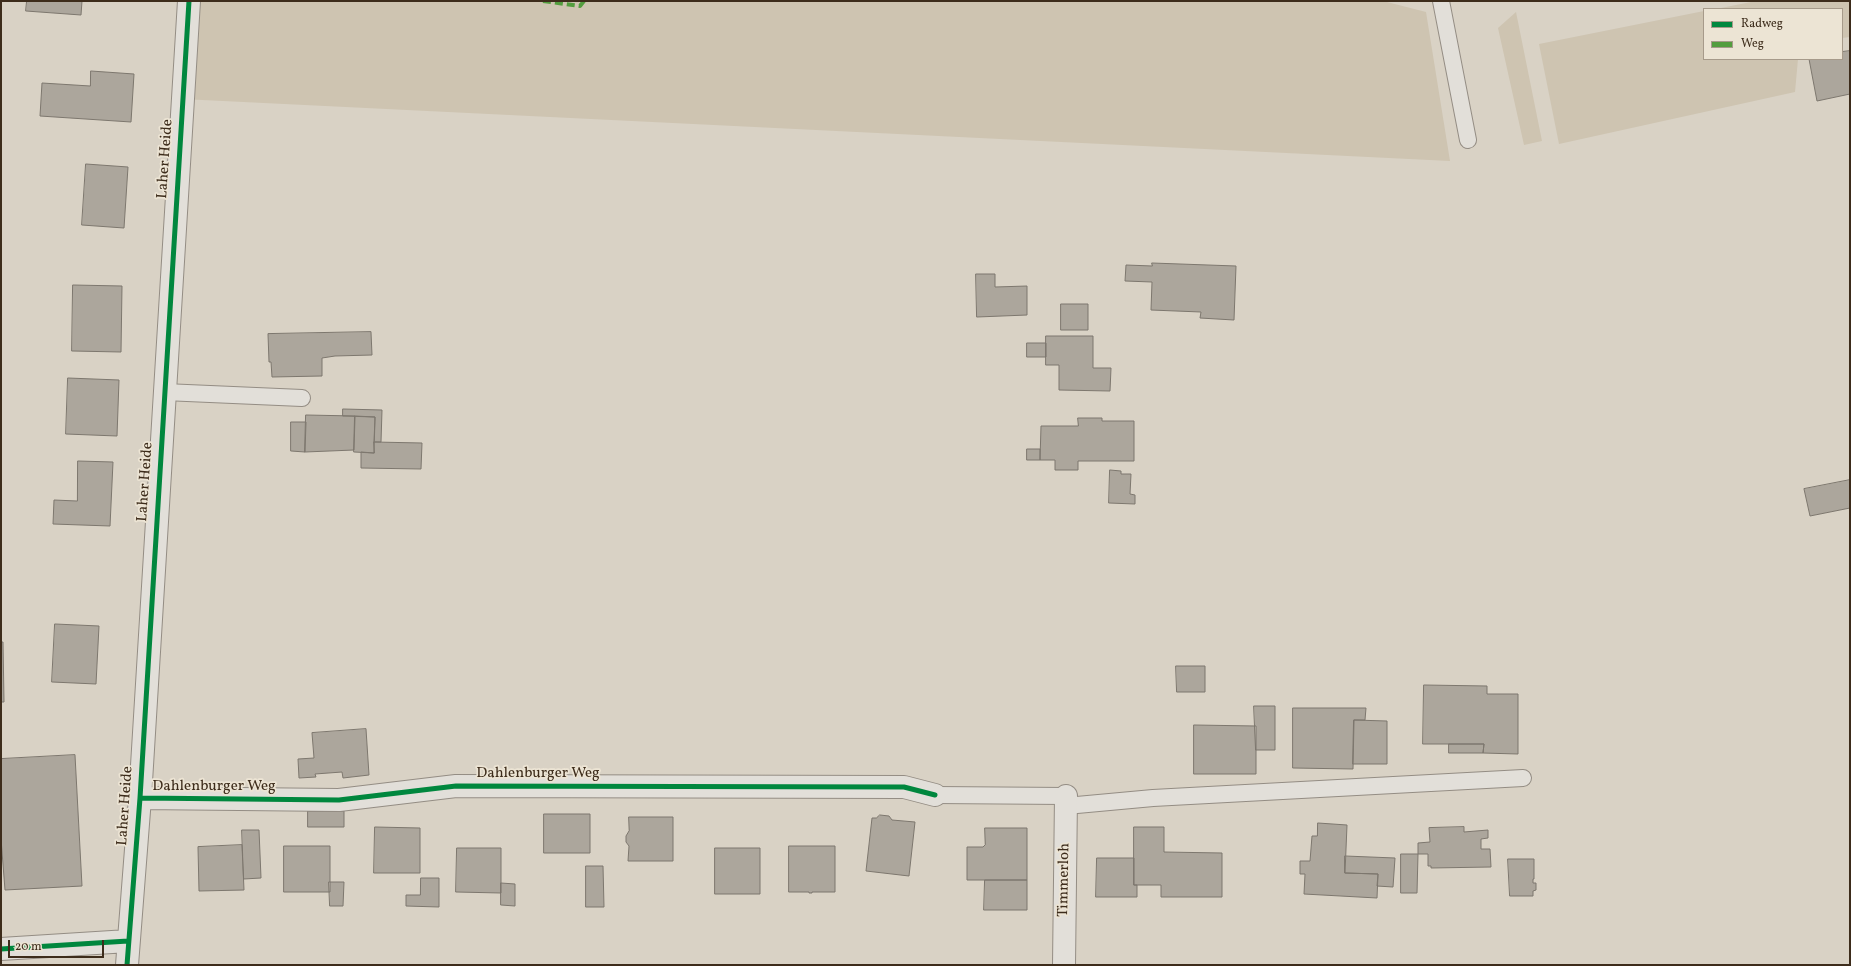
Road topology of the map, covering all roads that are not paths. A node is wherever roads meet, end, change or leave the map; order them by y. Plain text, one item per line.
1 (189, 1) edge
2 (1441, 1) edge
3 (1468, 140) dead end
4 (164, 392) junction
5 (302, 398) dead end
6 (1523, 778) dead end
7 (935, 795) joint
8 (140, 798) junction
9 (1066, 801) junction
10 (128, 941) junction
11 (1, 948) edge
12 (127, 965) edge
13 (1064, 965) edge

1 - 4 street, Laher Heide
2 - 3 lane
4 - 5 lane
4 - 8 street, Laher Heide
6 - 9 lane, Dahlenburger Weg
7 - 8 street, Dahlenburger Weg
7 - 9 lane, Dahlenburger Weg
8 - 10 street, Laher Heide
9 - 13 street, Timmerloh
10 - 11 street
10 - 12 street, Laher Heide

